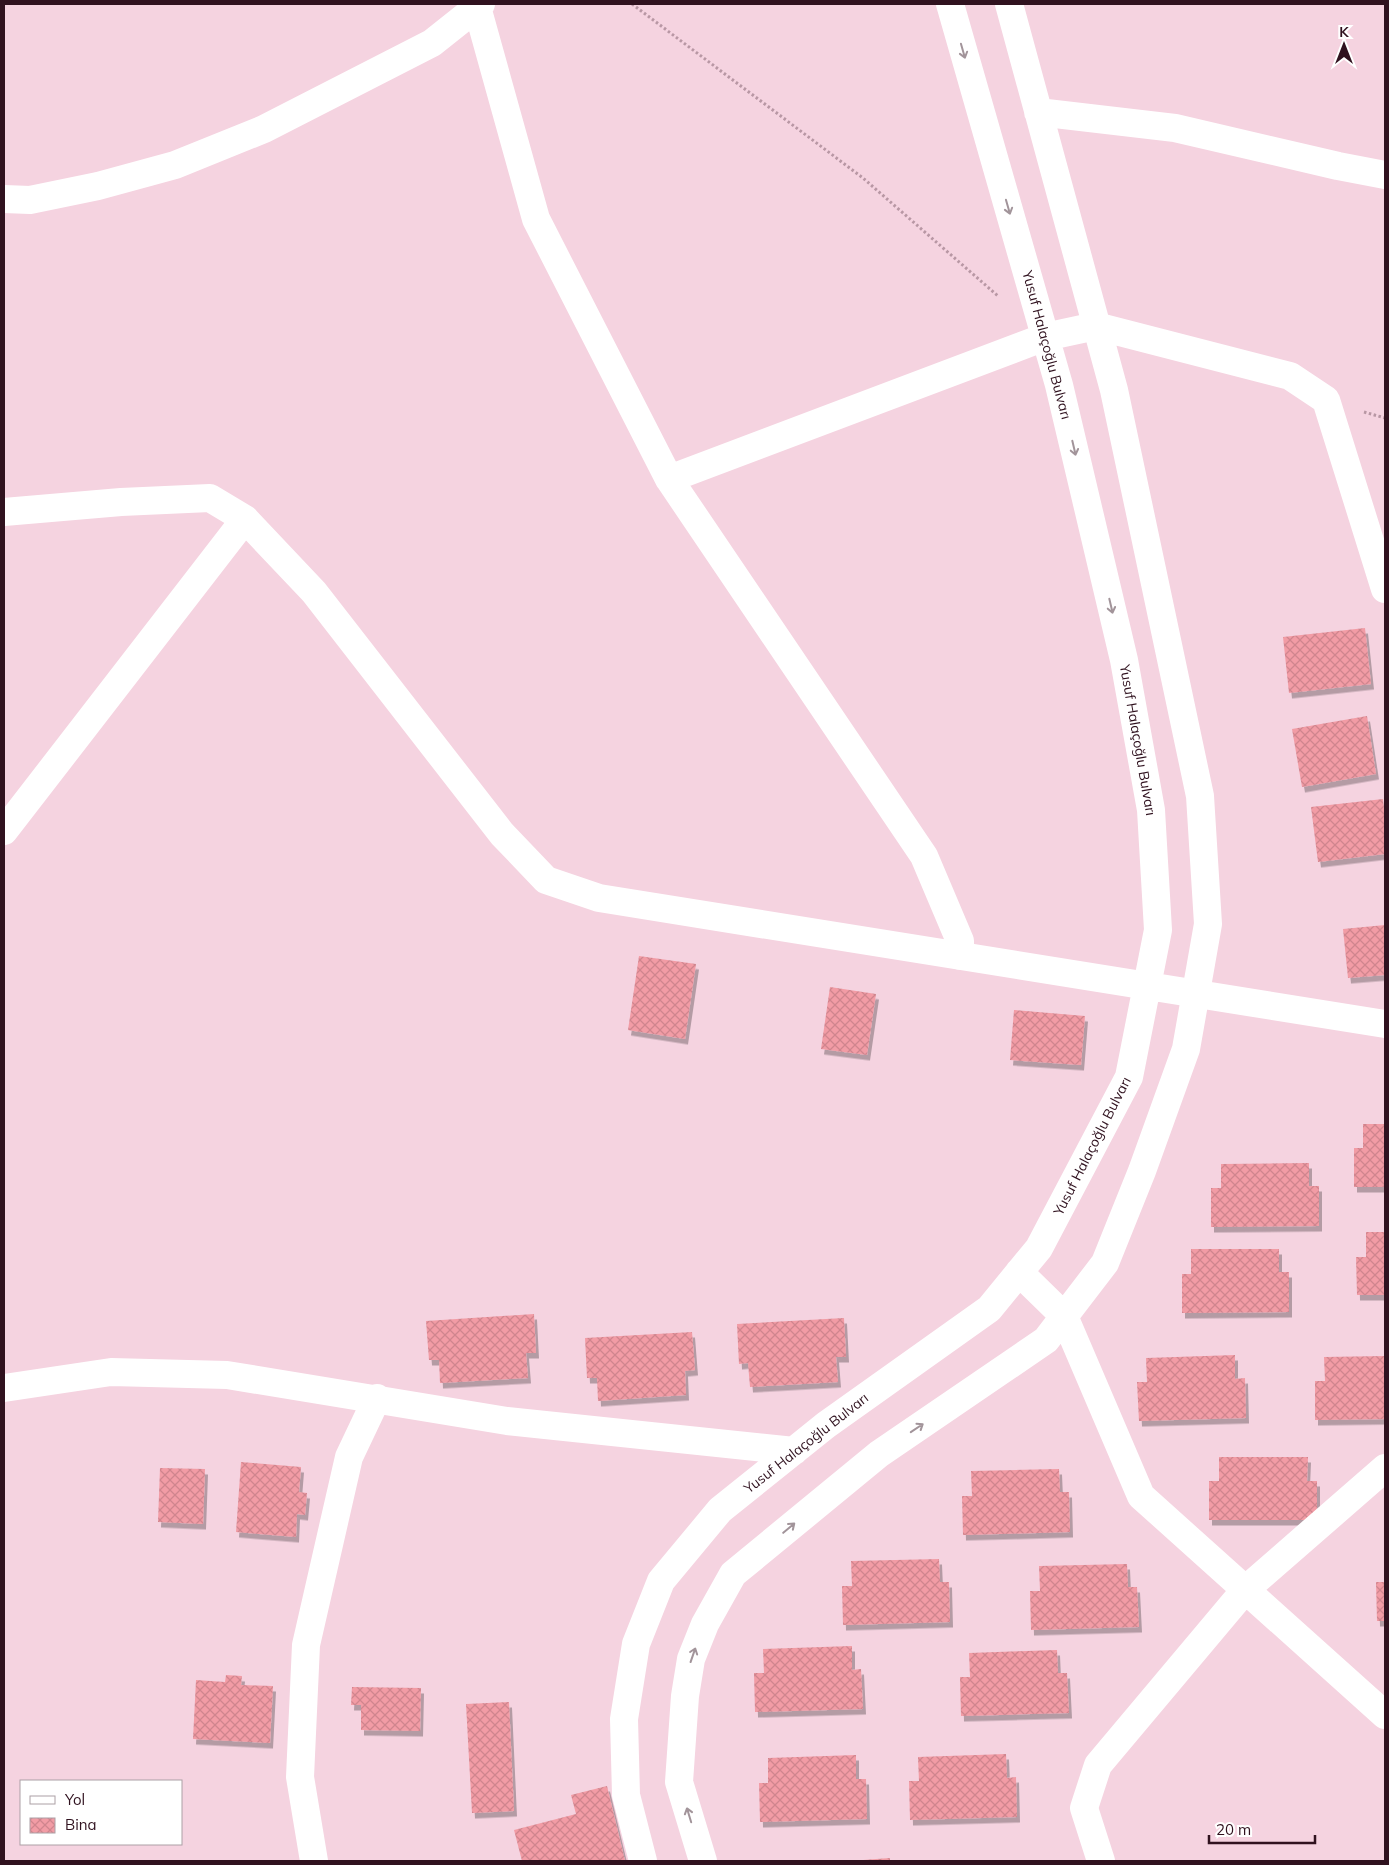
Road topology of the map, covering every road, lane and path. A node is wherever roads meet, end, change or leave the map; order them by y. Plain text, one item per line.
1 (632, 4) edge
2 (950, 4) edge
3 (1009, 4) edge
4 (479, 6) edge
5 (1038, 112) junction
6 (1385, 175) edge
7 (4, 199) edge
8 (1001, 299) dead end
9 (1096, 326) junction
10 (1045, 337) junction
11 (669, 479) junction
12 (4, 512) edge
13 (245, 519) junction
14 (1385, 589) edge
15 (4, 831) edge
16 (960, 956) junction
17 (1147, 987) junction
18 (1196, 994) junction
19 (1385, 1024) edge
20 (1019, 1272) junction
21 (1064, 1316) junction
22 (4, 1388) edge
23 (377, 1398) junction
24 (794, 1451) junction
25 (1385, 1468) edge
26 (1245, 1590) junction
27 (1385, 1715) edge
28 (314, 1861) edge
29 (643, 1861) edge
30 (703, 1861) edge
31 (1101, 1861) edge

1 - 8 path
2 -> 10 street, Yusuf Halaçoğlu Bulvarı
3 - 5 street
4 - 7 street
4 - 11 street
5 - 6 street
5 - 9 street
9 - 10 street
9 - 14 street
9 - 18 street
10 - 11 street
10 -> 17 street, Yusuf Halaçoğlu Bulvarı
11 - 16 street
12 - 13 street
13 - 15 street
13 - 16 street
16 - 17 street
17 - 18 street
17 - 20 street, Yusuf Halaçoğlu Bulvarı
18 - 19 street
18 - 21 street
20 - 21 street
20 - 24 street, Yusuf Halaçoğlu Bulvarı
21 - 26 street
30 -> 21 street
22 - 23 street
23 - 24 street
23 - 28 street
24 - 29 street, Yusuf Halaçoğlu Bulvarı
25 - 26 street
26 - 27 street
26 - 31 street

